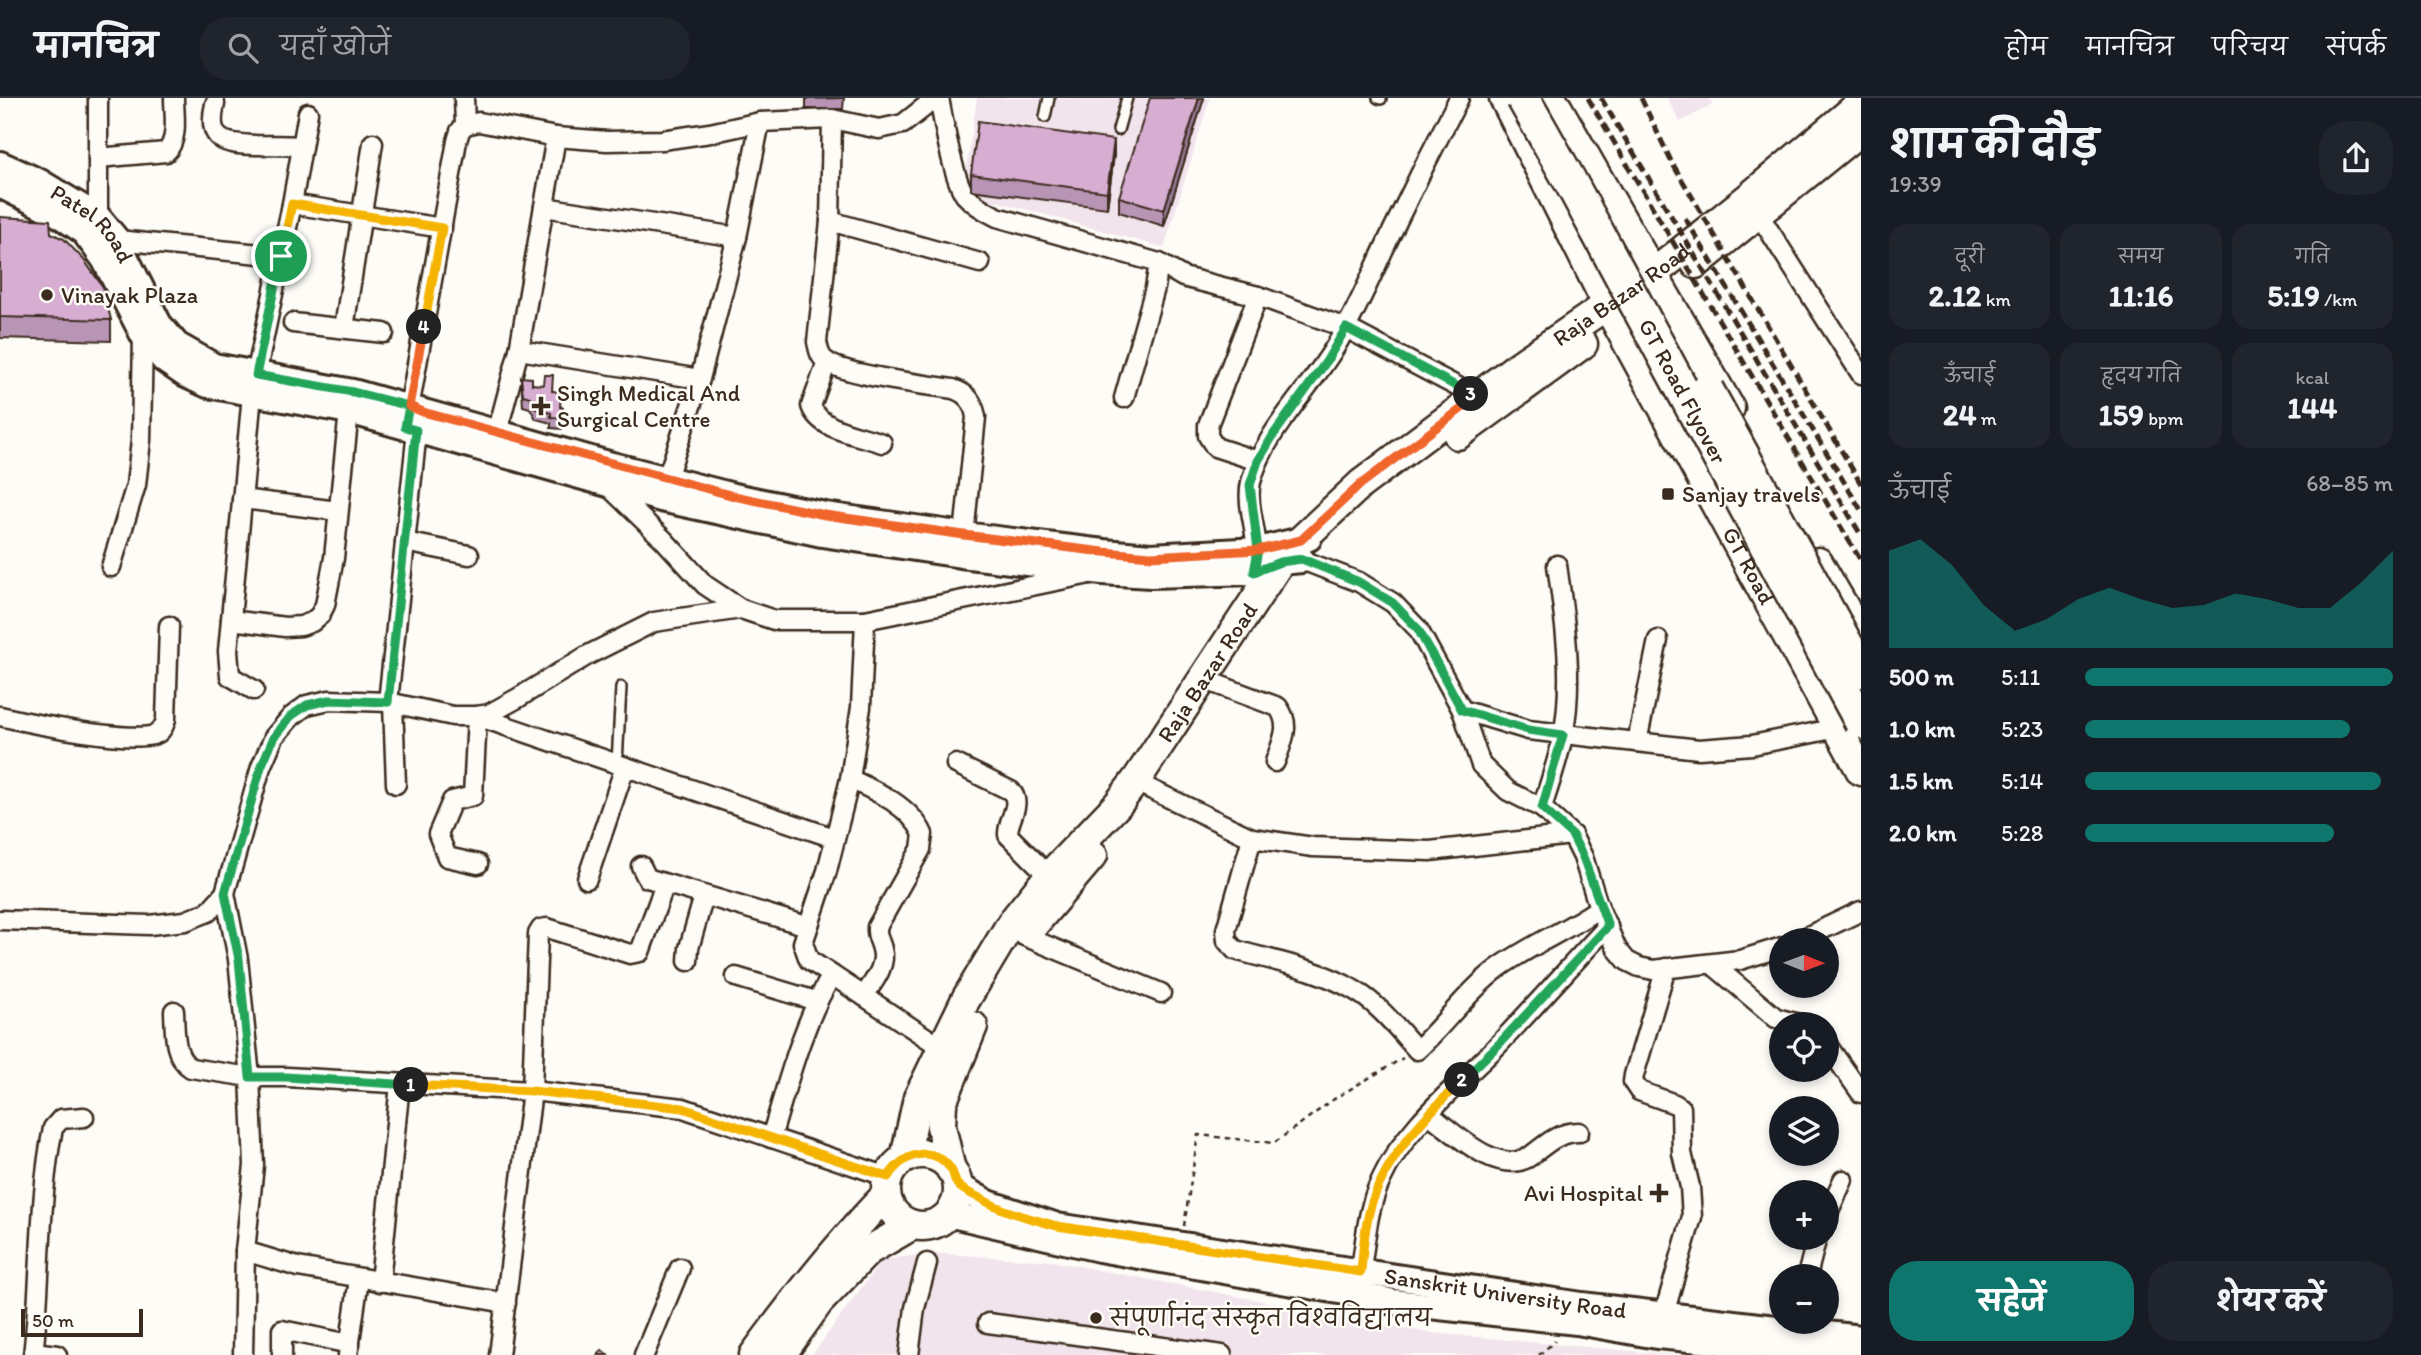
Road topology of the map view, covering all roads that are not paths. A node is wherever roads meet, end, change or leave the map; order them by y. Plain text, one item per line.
1 (98, 98) edge
2 (174, 98) edge
3 (464, 98) edge
4 (938, 98) edge
5 (1049, 98) edge
6 (1127, 98) edge
7 (1459, 98) edge
8 (1504, 98) edge
9 (1523, 98) edge
10 (1544, 98) edge
11 (1552, 98) edge
12 (1861, 103) edge
13 (215, 104) dead end
14 (308, 113) dead end
15 (1045, 117) dead end
16 (832, 119) junction
17 (760, 122) junction
18 (465, 125) junction
19 (1118, 130) dead end
20 (1861, 130) edge
21 (556, 137) junction
22 (373, 144) dead end
23 (302, 146) junction
24 (99, 158) junction
25 (0, 164) edge
26 (5, 190) edge
27 (292, 204) junction
28 (1754, 206) junction
29 (544, 207) junction
30 (362, 216) junction
31 (98, 217) junction
32 (830, 221) junction
33 (442, 228) junction
34 (737, 237) junction
35 (117, 240) junction
36 (281, 256) junction
37 (980, 263) dead end
38 (1159, 263) junction
39 (1658, 281) junction
40 (1258, 296) junction
41 (1612, 312) junction
42 (293, 323) dead end
43 (344, 328) junction
44 (1346, 328) junction
45 (384, 333) dead end
46 (143, 335) junction
47 (519, 350) junction
48 (827, 362) junction
49 (1861, 374) edge
50 (700, 379) junction
51 (254, 385) junction
52 (1477, 397) junction
53 (1124, 398) dead end
54 (349, 411) junction
55 (410, 421) junction
56 (497, 433) junction
57 (882, 443) dead end
58 (1258, 461) junction
59 (607, 484) junction
60 (664, 489) junction
61 (242, 499) junction
62 (338, 511) junction
63 (964, 535) junction
64 (405, 542) junction
65 (1287, 553) junction
66 (469, 555) dead end
67 (1557, 565) dead end
68 (111, 567) dead end
69 (1102, 572) junction
70 (741, 609) junction
71 (231, 620) junction
72 (864, 620) junction
73 (169, 626) dead end
74 (1861, 636) edge
75 (1658, 640) dead end
76 (1861, 671) edge
77 (1216, 684) junction
78 (621, 687) dead end
79 (254, 690) dead end
80 (391, 703) junction
81 (1462, 710) junction
82 (0, 716) edge
83 (477, 716) junction
84 (1849, 725) edge
85 (1563, 735) junction
86 (1637, 741) junction
87 (1275, 762) dead end
88 (956, 764) dead end
89 (621, 766) junction
90 (1861, 771) edge
91 (850, 779) junction
92 (396, 784) dead end
93 (1148, 788) junction
94 (1542, 808) junction
95 (1572, 835) junction
96 (834, 838) junction
97 (1252, 838) junction
98 (478, 864) dead end
99 (641, 866) dead end
100 (1049, 876) junction
101 (587, 879) dead end
102 (665, 884) junction
103 (225, 893) junction
104 (704, 896) junction
105 (1600, 908) junction
106 (1861, 912) edge
107 (0, 920) edge
108 (807, 926) junction
109 (1608, 926) junction
110 (1826, 928) edge
111 (1024, 936) junction
112 (1769, 951) edge
113 (688, 961) dead end
114 (1712, 964) junction
115 (1666, 968) junction
116 (832, 975) junction
117 (736, 976) dead end
118 (1161, 993) dead end
119 (864, 996) junction
120 (816, 1001) junction
121 (174, 1011) dead end
122 (1769, 1012) edge
123 (942, 1048) junction
124 (1839, 1062) edge
125 (250, 1077) junction
126 (400, 1084) junction
127 (532, 1091) junction
128 (1861, 1093) edge
129 (1429, 1114) junction
130 (84, 1117) dead end
131 (1579, 1132) dead end
132 (771, 1138) junction
133 (893, 1176) junction
134 (954, 1177) junction
135 (1843, 1180) dead end
136 (1839, 1189) edge
137 (988, 1210) junction
138 (948, 1214) junction
139 (913, 1225) junction
140 (861, 1239) junction
141 (245, 1251) junction
142 (927, 1263) dead end
143 (680, 1268) dead end
144 (831, 1273) junction
145 (359, 1279) junction
146 (380, 1282) junction
147 (1358, 1283) junction
148 (506, 1303) junction
149 (1664, 1314) junction
150 (988, 1323) dead end
151 (1769, 1323) edge
152 (1839, 1334) edge
153 (1861, 1338) edge
154 (349, 1350) edge
155 (1132, 1350) edge
156 (34, 1354) edge
157 (57, 1355) edge
158 (243, 1355) edge
159 (282, 1355) edge
160 (499, 1355) edge
161 (644, 1355) edge
162 (754, 1355) edge
163 (781, 1355) edge
164 (909, 1355) edge
165 (1221, 1355) edge
166 (1861, 1355) edge

1 - 24 street
2 - 24 street
3 - 18 street
4 - 16 street
4 - 38 street
5 - 15 lane
6 - 19 lane
7 - 44 street
8 - 41 main road, GT Road
9 - 84 highway, GT Road Flyover, bridge
10 - 76 highway, GT Road Flyover, bridge
11 - 39 main road
12 - 28 main road, Raja Bazar Road
13 - 23 street
14 - 23 street
16 - 17 street
16 - 32 street
17 - 21 street
17 - 34 street
18 - 21 street
18 - 33 street
20 - 28 main road, Raja Bazar Road
21 - 29 street
22 - 30 street
23 - 27 street
24 - 31 street
25 - 31 street, Patel Road
26 - 46 street, Patel Road
27 - 30 street
27 - 36 street
28 - 39 main road, Raja Bazar Road
28 - 49 street
29 - 34 street
29 - 47 street
30 - 33 street
30 - 43 street
31 - 35 street, Patel Road
32 - 37 street
32 - 48 street
33 - 55 street
34 - 50 street
35 - 36 street
35 - 51 street, Patel Road
36 - 51 street
38 - 40 street
38 - 53 street
39 - 41 main road, Raja Bazar Road
39 - 74 main road
40 - 44 street
40 - 58 street
41 - 52 main road, Raja Bazar Road
41 - 65 main road, Raja Bazar Road
41 - 84 main road, GT Road
42 - 43 street
43 - 45 street
44 - 52 street
44 - 58 street
46 - 51 street, Patel Road
46 - 68 street
47 - 50 street
47 - 56 street
48 - 57 street
48 - 63 street
50 - 60 street
51 - 54 street, Patel Road
51 - 55 street, Patel Road
51 - 61 street
52 - 65 main road, Raja Bazar Road
54 - 55 street, Patel Road
54 - 62 street
55 - 56 street, Patel Road
55 - 59 street, Patel Road
55 - 64 street
56 - 60 street, Patel Road
58 - 65 street
59 - 60 street, Patel Road
59 - 70 street
60 - 63 street, Patel Road
60 - 69 street, Patel Road
61 - 62 street
61 - 71 street
62 - 71 street
63 - 65 street, Patel Road
64 - 66 street
64 - 80 street
65 - 69 street, Patel Road
65 - 77 main road, Raja Bazar Road
65 - 81 street
65 - 100 main road, Raja Bazar Road
67 - 85 street
69 - 72 street
70 - 72 street
70 - 83 street
71 - 79 street
72 - 91 street
73 - 82 street
75 - 86 street
77 - 87 street
77 - 93 main road, Raja Bazar Road
78 - 89 lane
80 - 83 street
80 - 92 street
80 - 103 street
81 - 85 street
81 - 94 street
83 - 89 street
83 - 98 street
84 - 86 street
84 - 90 main road, GT Road
85 - 86 street
85 - 94 street
88 - 100 street
89 - 96 street
89 - 101 street
91 - 96 street
91 - 119 street
93 - 97 street
93 - 111 main road, Raja Bazar Road
94 - 95 street
95 - 97 street
95 - 105 street
96 - 108 street
97 - 105 street
99 - 102 street
100 - 123 main road, Raja Bazar Road
102 - 104 street
102 - 127 street
103 - 107 street
103 - 125 street
104 - 108 street
104 - 113 street
105 - 109 street
106 - 110 street
108 - 116 street
109 - 115 street
109 - 129 street
111 - 118 street
111 - 134 main road, Raja Bazar Road
112 - 114 street
114 - 115 street
114 - 122 street
115 - 149 street
116 - 119 street
116 - 120 street
117 - 120 street
119 - 123 street
120 - 132 street
121 - 125 street
123 - 133 main road, Raja Bazar Road
124 - 128 street
125 - 126 street
125 - 141 street
126 - 127 street
126 - 146 street
127 - 132 street
127 - 148 street
129 - 131 street
129 - 147 street
130 - 156 street
132 - 133 street
133 - 134 main road
133 - 139 main road
133 - 140 main road
134 - 137 street
134 - 138 main road
135 - 136 street
137 - 138 street
137 - 147 street, Sanskrit University Road
137 - 147 street, Sanskrit University Road
138 - 139 main road
139 - 140 main road
140 - 144 main road
141 - 145 street
141 - 158 street
142 - 164 street
143 - 161 street
144 - 162 main road
144 - 163 main road
145 - 146 street
145 - 154 street
146 - 148 street
147 - 149 street, Sanskrit University Road
147 - 166 street, Sanskrit University Road
148 - 160 street
149 - 151 street, Sanskrit University Road
150 - 155 street
152 - 153 street, Sanskrit University Road
154 - 159 street
155 - 165 street
156 - 157 street

